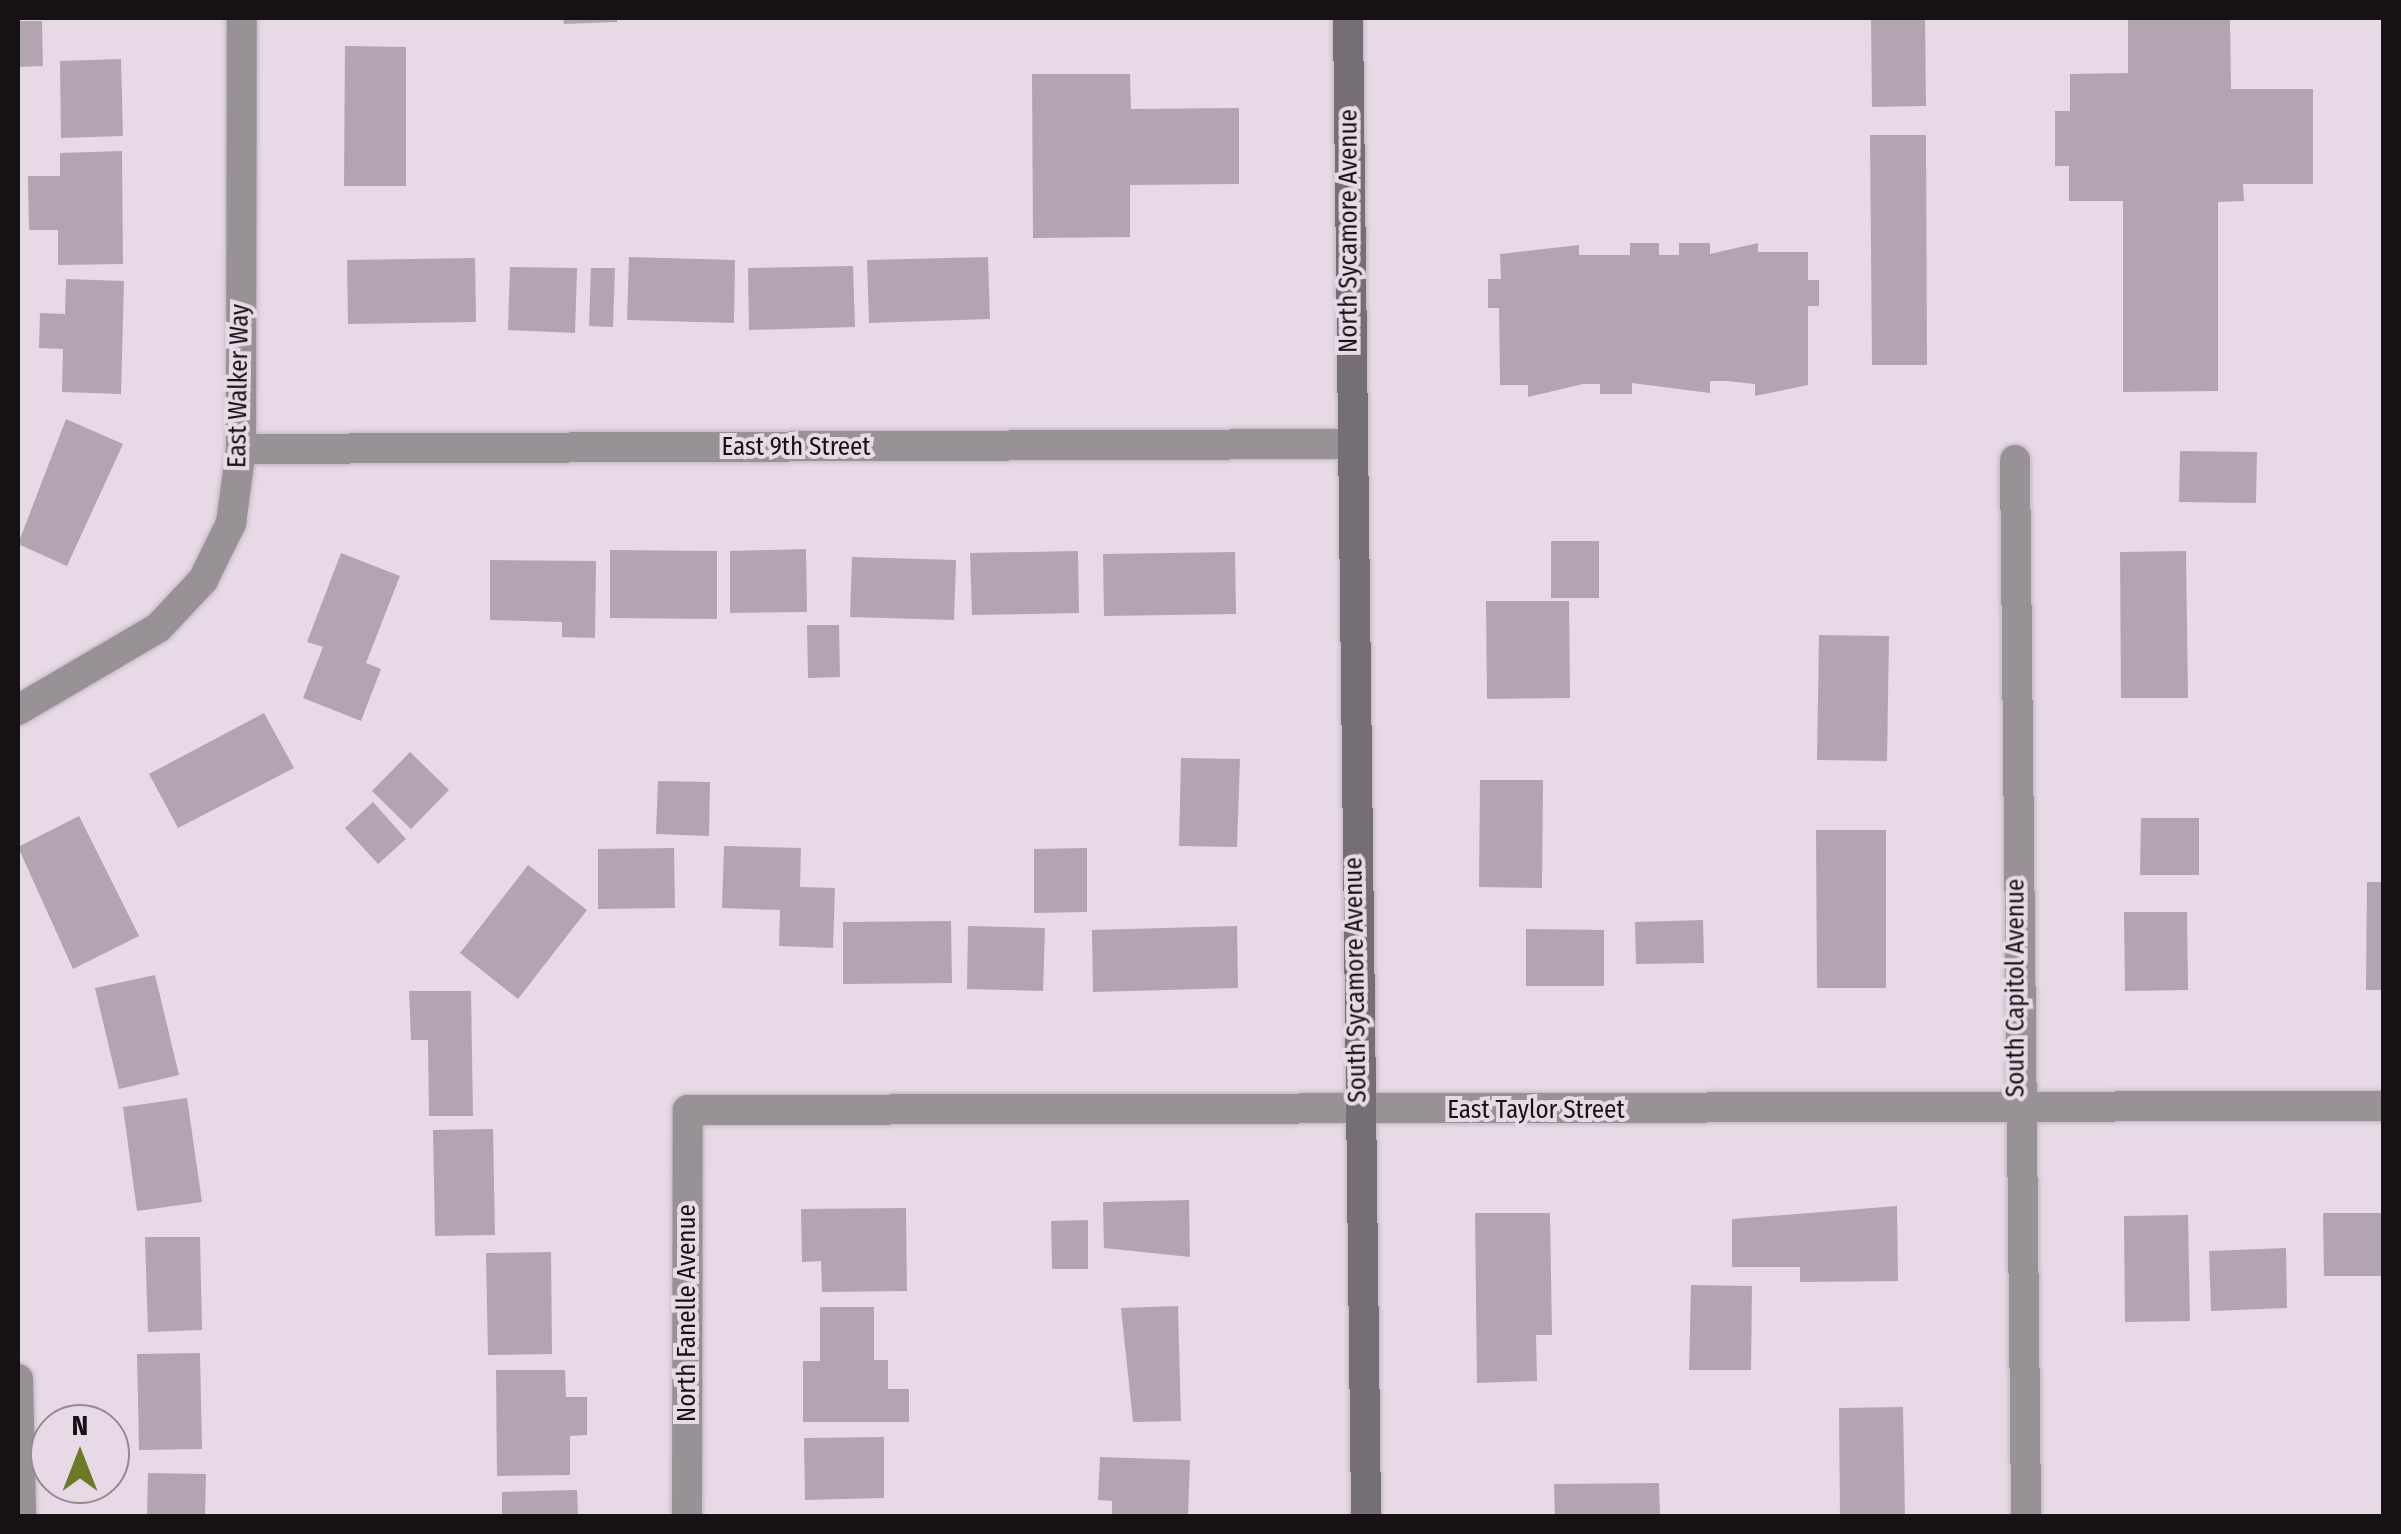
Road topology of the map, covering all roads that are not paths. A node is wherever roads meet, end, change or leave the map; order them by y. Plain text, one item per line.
1 (242, 18) edge
2 (1348, 18) edge
3 (1351, 444) junction
4 (241, 450) junction
5 (2016, 460) dead end
6 (18, 710) edge
7 (2384, 1106) edge
8 (688, 1110) joint
9 (1357, 1110) junction
10 (2016, 1110) junction
11 (18, 1380) edge
12 (21, 1516) edge
13 (687, 1516) edge
14 (1366, 1516) edge
15 (2026, 1516) edge

1 - 4 street, East Walker Way
2 - 3 main road, North Sycamore Avenue
3 - 4 street, East 9th Street
3 - 9 main road, South Sycamore Avenue
4 - 6 street, East Walker Way
5 - 10 street, South Capitol Avenue
7 - 10 street, East Taylor Street
8 - 9 street, East Taylor Street
8 - 13 street, North Fanelle Avenue
9 - 10 street, East Taylor Street
9 - 14 main road, South Sycamore Avenue
10 - 15 street, South Capitol Avenue
11 - 12 street

